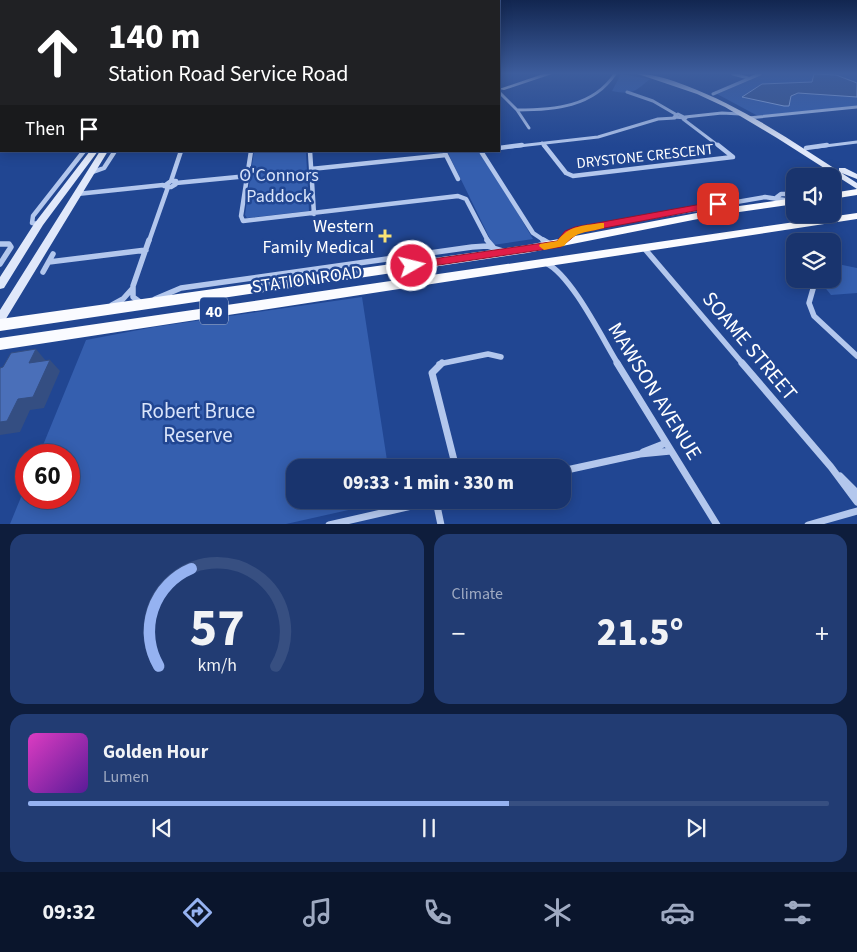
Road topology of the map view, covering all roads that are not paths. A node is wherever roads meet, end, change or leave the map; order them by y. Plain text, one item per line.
1 (507, 98) edge
2 (590, 98) edge
3 (646, 98) edge
4 (711, 98) edge
5 (720, 98) edge
6 (857, 107) edge
7 (731, 108) junction
8 (517, 110) junction
9 (722, 112) junction
10 (676, 116) junction
11 (747, 117) junction
12 (684, 118) junction
13 (529, 128) dead end
14 (857, 142) edge
15 (542, 143) junction
16 (500, 148) edge
17 (806, 148) junction
18 (83, 152) edge
19 (93, 152) edge
20 (103, 152) edge
21 (114, 152) edge
22 (181, 152) edge
23 (251, 152) edge
24 (310, 152) edge
25 (483, 152) edge
26 (445, 153) edge
27 (311, 169) junction
28 (89, 174) junction
29 (248, 176) junction
30 (458, 179) dead end
31 (857, 179) edge
32 (171, 181) junction
33 (176, 183) junction
34 (166, 186) junction
35 (857, 187) edge
36 (857, 192) edge
37 (76, 194) junction
38 (62, 195) junction
39 (841, 195) edge
40 (786, 198) edge
41 (786, 200) edge
42 (314, 214) junction
43 (857, 216) edge
44 (39, 224) junction
45 (533, 233) junction
46 (484, 236) junction
47 (0, 244) edge
48 (557, 244) junction
49 (478, 246) junction
50 (493, 247) junction
51 (644, 248) junction
52 (527, 249) junction
53 (146, 250) junction
54 (507, 252) junction
55 (54, 254) dead end
56 (564, 260) junction
57 (49, 262) junction
58 (545, 262) junction
59 (0, 264) edge
60 (43, 272) dead end
61 (563, 275) junction
62 (0, 285) edge
63 (133, 286) junction
64 (813, 289) dead end
65 (146, 304) junction
66 (102, 310) junction
67 (0, 319) edge
68 (0, 325) edge
69 (64, 334) junction
70 (0, 344) edge
71 (0, 353) edge
72 (857, 356) edge
73 (500, 357) dead end
74 (666, 443) junction
75 (671, 451) junction
76 (640, 454) junction
77 (454, 459) edge
78 (831, 467) junction
79 (571, 469) edge
80 (857, 493) edge
81 (857, 502) edge
82 (396, 509) edge
83 (438, 509) edge
84 (857, 511) edge
85 (329, 524) edge
86 (441, 524) edge
87 (717, 524) edge
88 (808, 524) edge

1 - 8 street
2 - 8 street
3 - 10 street
4 - 7 main road
5 - 11 main road
6 - 11 street
7 - 9 street
7 - 11 main road
8 - 13 street
9 - 11 street
9 - 12 street
10 - 12 street
10 - 15 street
11 - 17 main road
11 - 35 main road
12 - 15 street, DRYSTONE CRESCENT
14 - 17 street
15 - 16 street
17 - 31 main road
18 - 44 street
19 - 38 main road
20 - 28 main road
21 - 28 street
22 - 32 street
23 - 29 street
24 - 27 street
25 - 45 street
26 - 27 street
26 - 30 street
27 - 42 street
28 - 37 main road
29 - 33 street
29 - 42 street
32 - 33 street
32 - 34 street
33 - 34 street
34 - 37 street
34 - 53 street
36 - 39 main road
37 - 38 main road
37 - 67 main road
38 - 44 main road
40 - 48 street
41 - 48 main road, STATION ROAD / 40
42 - 46 street
43 - 51 main road, STATION ROAD / 40
44 - 62 main road
45 - 48 street
45 - 52 street
46 - 49 street
46 - 50 street
47 - 59 street
48 - 52 main road, STATION ROAD / 40
49 - 50 street
49 - 65 street
50 - 54 street
51 - 56 main road, STATION ROAD / 40
51 - 78 street, SOAME STREET
52 - 54 main road, STATION ROAD / 40
53 - 57 street
53 - 63 street
54 - 65 main road, STATION ROAD / 40
55 - 57 street
56 - 58 main road, STATION ROAD / 40
56 - 61 street
57 - 60 street
58 - 61 street, MAWSON AVENUE
58 - 69 main road, STATION ROAD / 40
61 - 74 street, MAWSON AVENUE
63 - 65 street
63 - 66 street
64 - 72 street
65 - 66 main road, STATION ROAD / 40
66 - 68 main road, STATION ROAD / 40
69 - 70 main road, STATION ROAD / 40
69 - 71 main road
73 - 77 street
74 - 75 street, MAWSON AVENUE
74 - 76 street
75 - 76 street
75 - 87 street, MAWSON AVENUE
76 - 79 street
78 - 80 street, SOAME STREET
78 - 81 street, SOAME STREET
82 - 85 street
83 - 86 street
84 - 88 street

